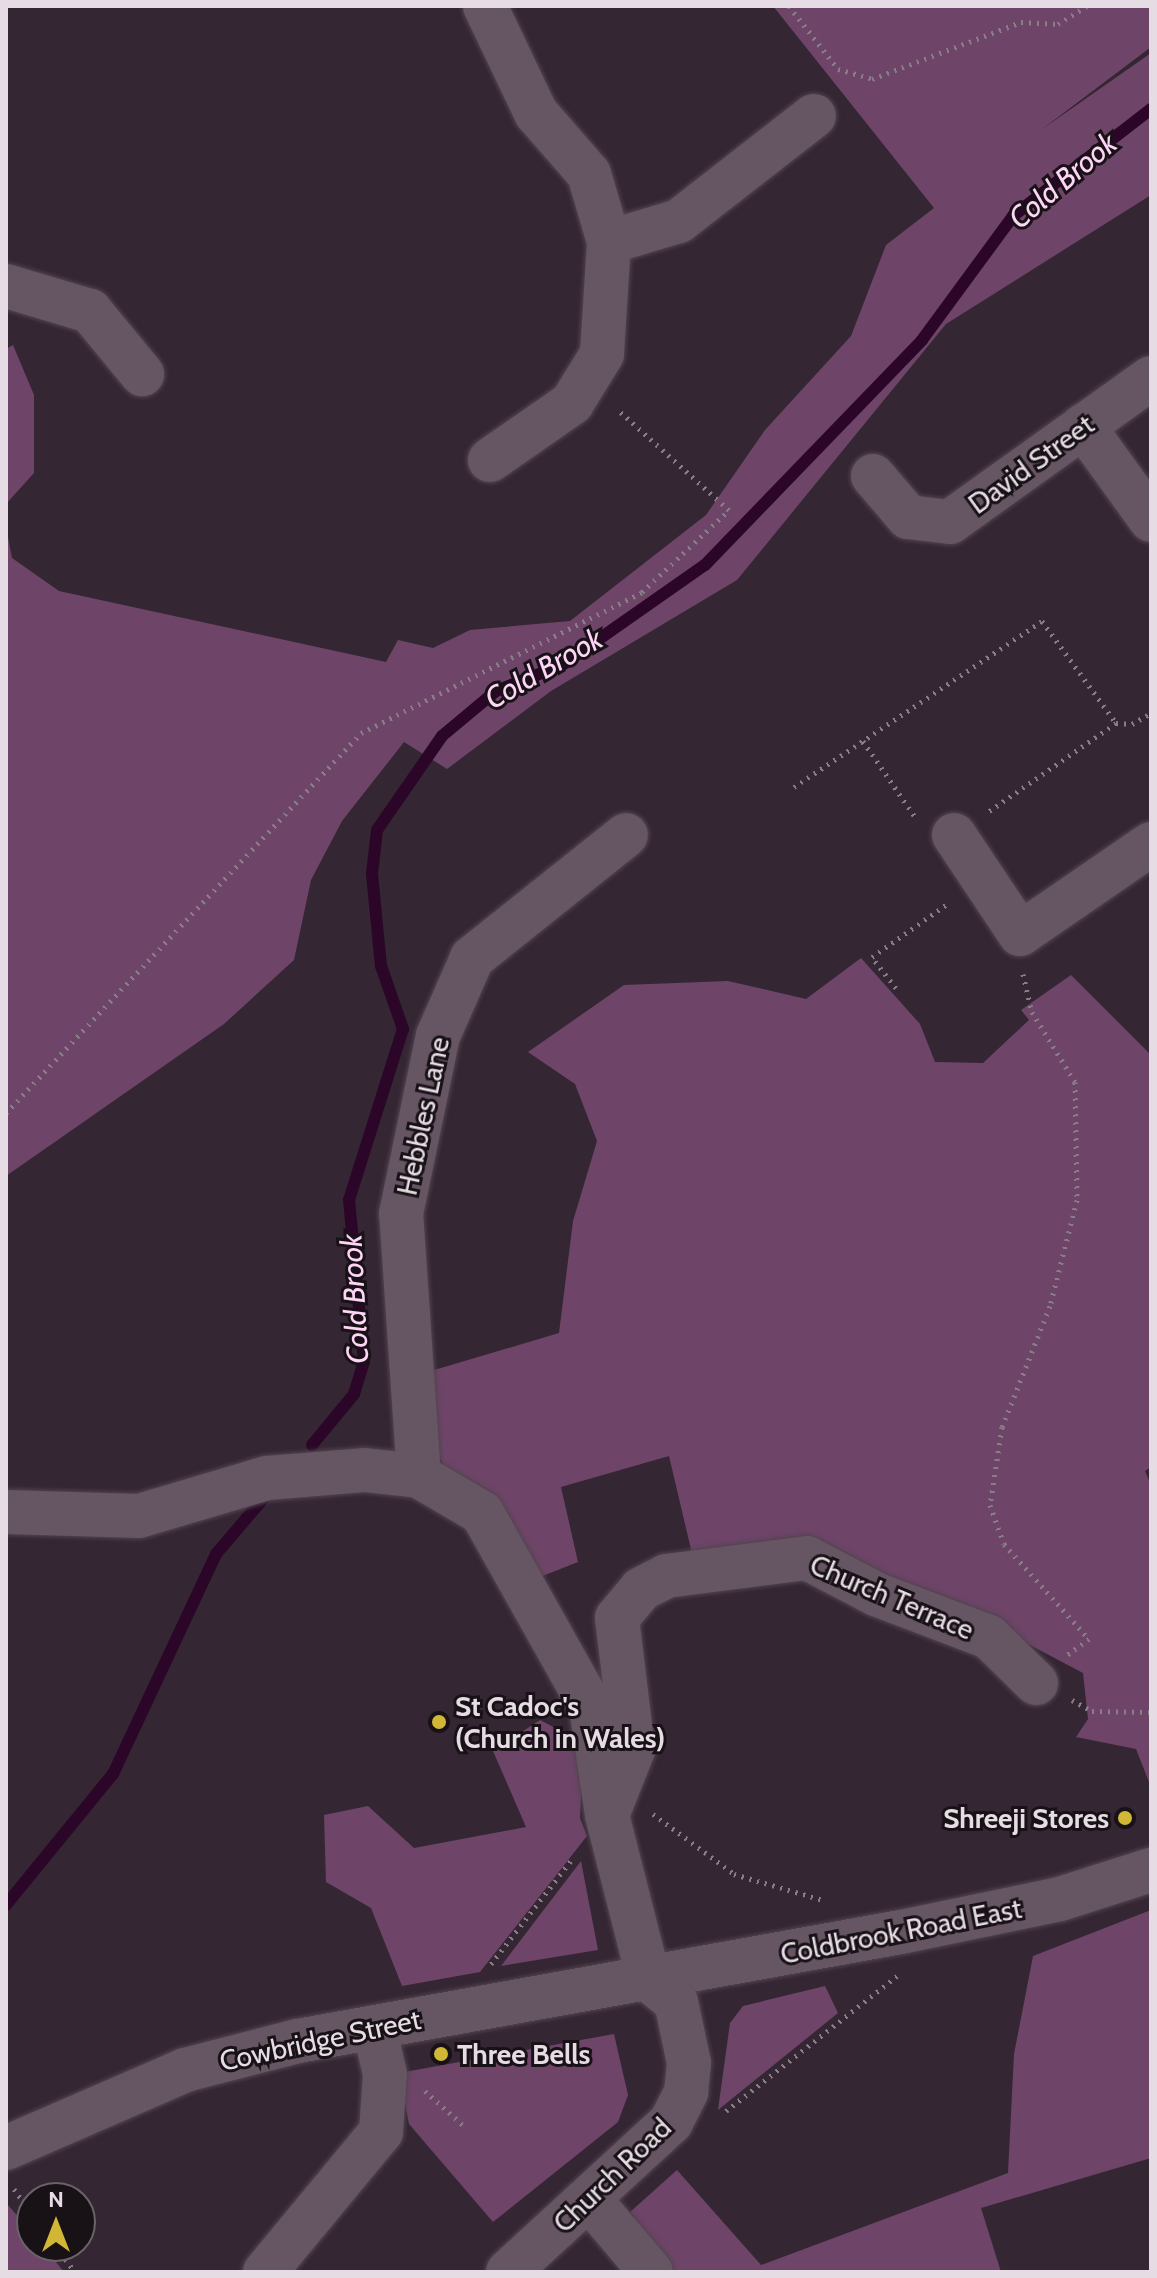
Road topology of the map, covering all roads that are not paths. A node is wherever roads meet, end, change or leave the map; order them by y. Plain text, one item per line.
1 (485, 6) edge
2 (814, 116) dead end
3 (609, 242) junction
4 (6, 286) edge
5 (142, 374) dead end
6 (1151, 378) edge
7 (1083, 426) junction
8 (490, 460) dead end
9 (873, 476) dead end
10 (1151, 520) edge
11 (626, 835) dead end
12 (954, 835) road end
13 (1151, 844) edge
14 (419, 1476) junction
15 (6, 1512) edge
16 (1036, 1683) road end
17 (607, 1815) junction
18 (1151, 1870) edge
19 (649, 1980) junction
20 (374, 2027) junction
21 (6, 2148) edge
22 (590, 2200) junction
23 (265, 2272) edge
24 (508, 2272) edge
25 (651, 2272) edge

1 - 3 street
2 - 3 street
3 - 8 street
4 - 5 street
6 - 7 street, David Street
7 - 9 street, David Street
7 - 10 street
11 - 14 street, Hebbles Lane
12 - 13 street
14 - 15 street
14 - 17 street
16 - 17 street, Church Terrace
17 - 19 street
18 - 19 street, Coldbrook Road East
19 - 20 street, Cowbridge Street
19 - 22 street, Church Road
20 - 21 street, Cowbridge Street
20 - 23 street
22 - 24 street, Church Road
22 - 25 street

